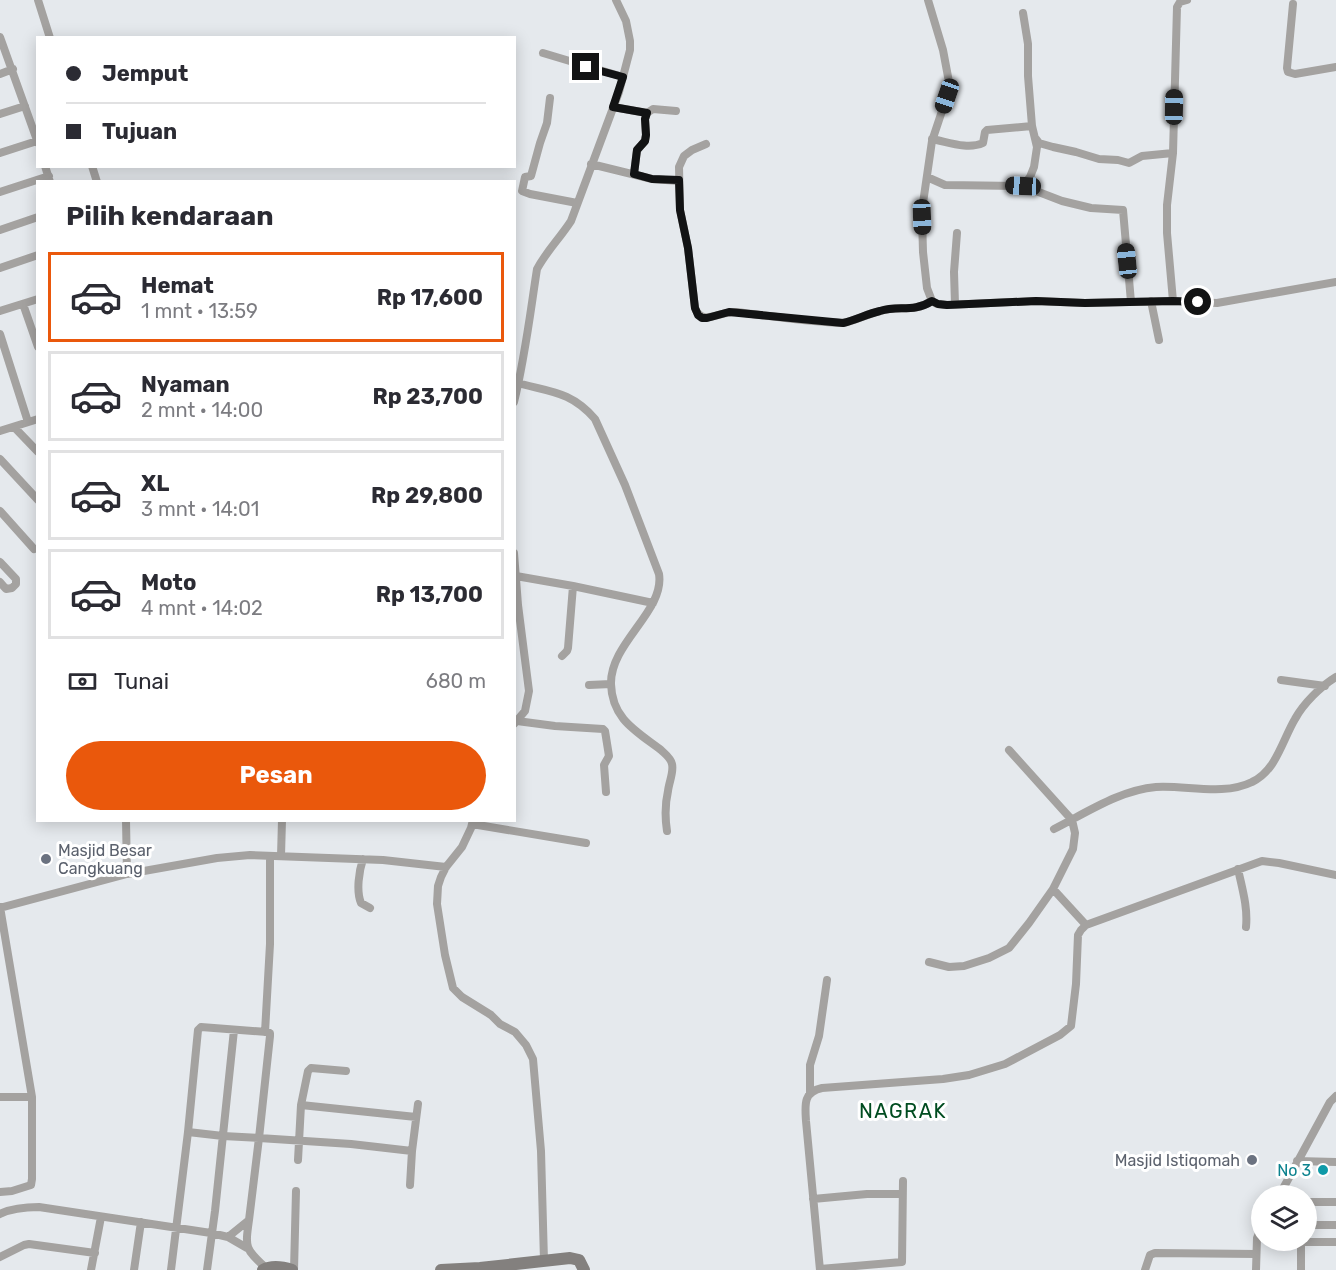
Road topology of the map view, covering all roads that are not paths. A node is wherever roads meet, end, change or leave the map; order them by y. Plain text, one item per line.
1 (38, 0) edge
2 (616, 0) edge
3 (928, 0) edge
4 (1187, 0) edge
5 (1293, 4) dead end
6 (1023, 13) dead end
7 (0, 36) edge
8 (49, 36) edge
9 (543, 53) dead end
10 (1336, 67) edge
11 (13, 69) junction
12 (0, 74) edge
13 (623, 77) junction
14 (550, 98) dead end
15 (25, 106) junction
16 (613, 107) junction
17 (676, 111) dead end
18 (647, 113) junction
19 (0, 114) edge
20 (34, 118) edge
21 (1032, 126) junction
22 (36, 134) edge
23 (1035, 138) junction
24 (933, 139) junction
25 (36, 142) edge
26 (706, 144) dead end
27 (0, 153) edge
28 (1173, 153) junction
29 (591, 164) junction
30 (634, 174) junction
31 (927, 177) junction
32 (679, 180) junction
33 (36, 183) edge
34 (1023, 186) junction
35 (0, 192) edge
36 (578, 203) junction
37 (36, 218) edge
38 (0, 230) edge
39 (957, 233) dead end
40 (36, 256) edge
41 (0, 268) edge
42 (1336, 282) edge
43 (36, 300) edge
44 (932, 301) junction
45 (1151, 301) junction
46 (1173, 301) junction
47 (1131, 302) junction
48 (23, 304) junction
49 (955, 304) junction
50 (0, 312) edge
51 (0, 334) edge
52 (1159, 340) dead end
53 (36, 341) edge
54 (517, 383) edge
55 (36, 419) edge
56 (28, 422) junction
57 (14, 427) junction
58 (0, 431) edge
59 (36, 450) edge
60 (0, 459) edge
61 (36, 498) edge
62 (0, 511) edge
63 (34, 549) dead end
64 (0, 562) edge
65 (516, 576) joint
66 (0, 582) edge
67 (573, 586) junction
68 (652, 603) junction
69 (516, 605) edge
70 (561, 656) dead end
71 (1336, 677) edge
72 (1281, 680) dead end
73 (611, 684) junction
74 (589, 685) dead end
75 (1324, 686) junction
76 (516, 711) edge
77 (524, 713) junction
78 (516, 722) edge
79 (1009, 750) dead end
80 (606, 792) dead end
81 (1072, 820) junction
82 (126, 822) edge
83 (282, 822) edge
84 (472, 822) edge
85 (1054, 829) dead end
86 (667, 831) dead end
87 (586, 843) dead end
88 (270, 856) junction
89 (281, 856) junction
90 (363, 859) junction
91 (446, 867) junction
92 (1238, 869) junction
93 (127, 874) junction
94 (1336, 875) edge
95 (1053, 889) junction
96 (0, 908) edge
97 (370, 908) dead end
98 (1086, 925) junction
99 (1246, 927) dead end
100 (929, 962) dead end
101 (827, 980) dead end
102 (234, 1030) junction
103 (265, 1032) junction
104 (346, 1071) dead end
105 (810, 1094) junction
106 (1336, 1096) edge
107 (0, 1097) edge
108 (32, 1097) junction
109 (418, 1104) dead end
110 (301, 1106) junction
111 (1336, 1108) edge
112 (1326, 1111) junction
113 (416, 1117) junction
114 (188, 1132) junction
115 (223, 1136) junction
116 (259, 1138) junction
117 (299, 1140) junction
118 (412, 1151) junction
119 (298, 1160) dead end
120 (1297, 1161) junction
121 (1336, 1162) edge
122 (903, 1181) dead end
123 (410, 1185) dead end
124 (1285, 1185) edge
125 (296, 1191) dead end
126 (0, 1192) edge
127 (902, 1194) junction
128 (813, 1199) junction
129 (1317, 1202) edge
130 (1336, 1202) edge
131 (0, 1214) edge
132 (100, 1217) junction
133 (249, 1220) junction
134 (141, 1222) junction
135 (1336, 1225) edge
136 (1317, 1226) edge
137 (176, 1229) junction
138 (211, 1233) junction
139 (228, 1237) junction
140 (1317, 1241) edge
141 (1336, 1242) edge
142 (247, 1248) junction
143 (1256, 1251) edge
144 (1301, 1251) edge
145 (95, 1253) junction
146 (1256, 1254) junction
147 (0, 1257) edge
148 (544, 1261) junction
149 (265, 1269) edge
150 (91, 1270) edge
151 (134, 1270) edge
152 (171, 1270) edge
153 (207, 1270) edge
154 (293, 1270) edge
155 (441, 1270) edge
156 (584, 1270) edge
157 (820, 1270) edge
158 (1145, 1270) edge
159 (1256, 1270) edge
160 (1301, 1270) edge

1 - 8 street
2 - 13 street
3 - 24 street
4 - 28 street
5 - 10 street
6 - 21 street
7 - 11 street
9 - 13 street
11 - 12 street
11 - 15 street
13 - 16 street
14 - 36 street
15 - 19 street
15 - 20 street
16 - 18 street
16 - 29 street
17 - 18 street
18 - 30 street
20 - 22 street
21 - 23 street
21 - 24 street
23 - 28 street
23 - 34 street
24 - 31 street
25 - 27 street
26 - 32 street
28 - 46 street
29 - 30 street
29 - 36 street
30 - 32 street
31 - 34 street
31 - 44 street
32 - 44 street
33 - 35 street
34 - 47 street
36 - 54 street
37 - 38 street
39 - 49 street
40 - 41 street
42 - 46 street
43 - 48 street
44 - 49 street
45 - 46 street
45 - 47 street
45 - 52 street
47 - 49 street
48 - 50 street
48 - 53 street
51 - 56 street
54 - 68 street
55 - 56 street
56 - 57 street
57 - 58 street
57 - 59 street
60 - 61 street
62 - 63 street
64 - 66 street
65 - 67 street
65 - 69 street
67 - 68 street
67 - 70 street
68 - 73 street
69 - 77 street
71 - 75 street
72 - 75 street
73 - 74 street
73 - 86 street
75 - 81 street
76 - 77 street
77 - 78 street
78 - 80 street
79 - 81 street
81 - 85 street
81 - 95 street
82 - 93 street
83 - 89 street
84 - 87 street
84 - 91 street
88 - 89 street
88 - 93 street
88 - 103 street
89 - 90 street
90 - 91 street
90 - 97 street
91 - 148 street
92 - 94 street
92 - 98 street
92 - 99 street
93 - 96 street
95 - 98 street
95 - 100 street
96 - 108 street
98 - 105 street
101 - 105 street
102 - 103 street
102 - 114 street
102 - 115 street
103 - 116 street
104 - 110 street
105 - 128 street
106 - 112 street
107 - 108 street
108 - 126 street
109 - 113 street
110 - 113 street
110 - 117 street
111 - 112 street
112 - 120 street
113 - 118 street
114 - 115 street
114 - 137 street
115 - 116 street
115 - 138 street
116 - 117 street
116 - 133 street
117 - 118 street
117 - 119 street
118 - 123 street
120 - 121 street
120 - 124 street
122 - 127 street
125 - 154 street
127 - 128 street
127 - 157 street
128 - 157 street
129 - 130 street
131 - 132 street
132 - 134 street
132 - 145 street
133 - 139 street
133 - 142 street
134 - 137 street
134 - 151 street
135 - 136 street
137 - 138 street
137 - 152 street
138 - 139 street
138 - 153 street
139 - 142 street
140 - 141 street
142 - 149 street
143 - 146 street
144 - 160 street
145 - 147 street
145 - 150 street
146 - 158 street
146 - 159 street
148 - 155 street
148 - 156 street
149 - 154 street

